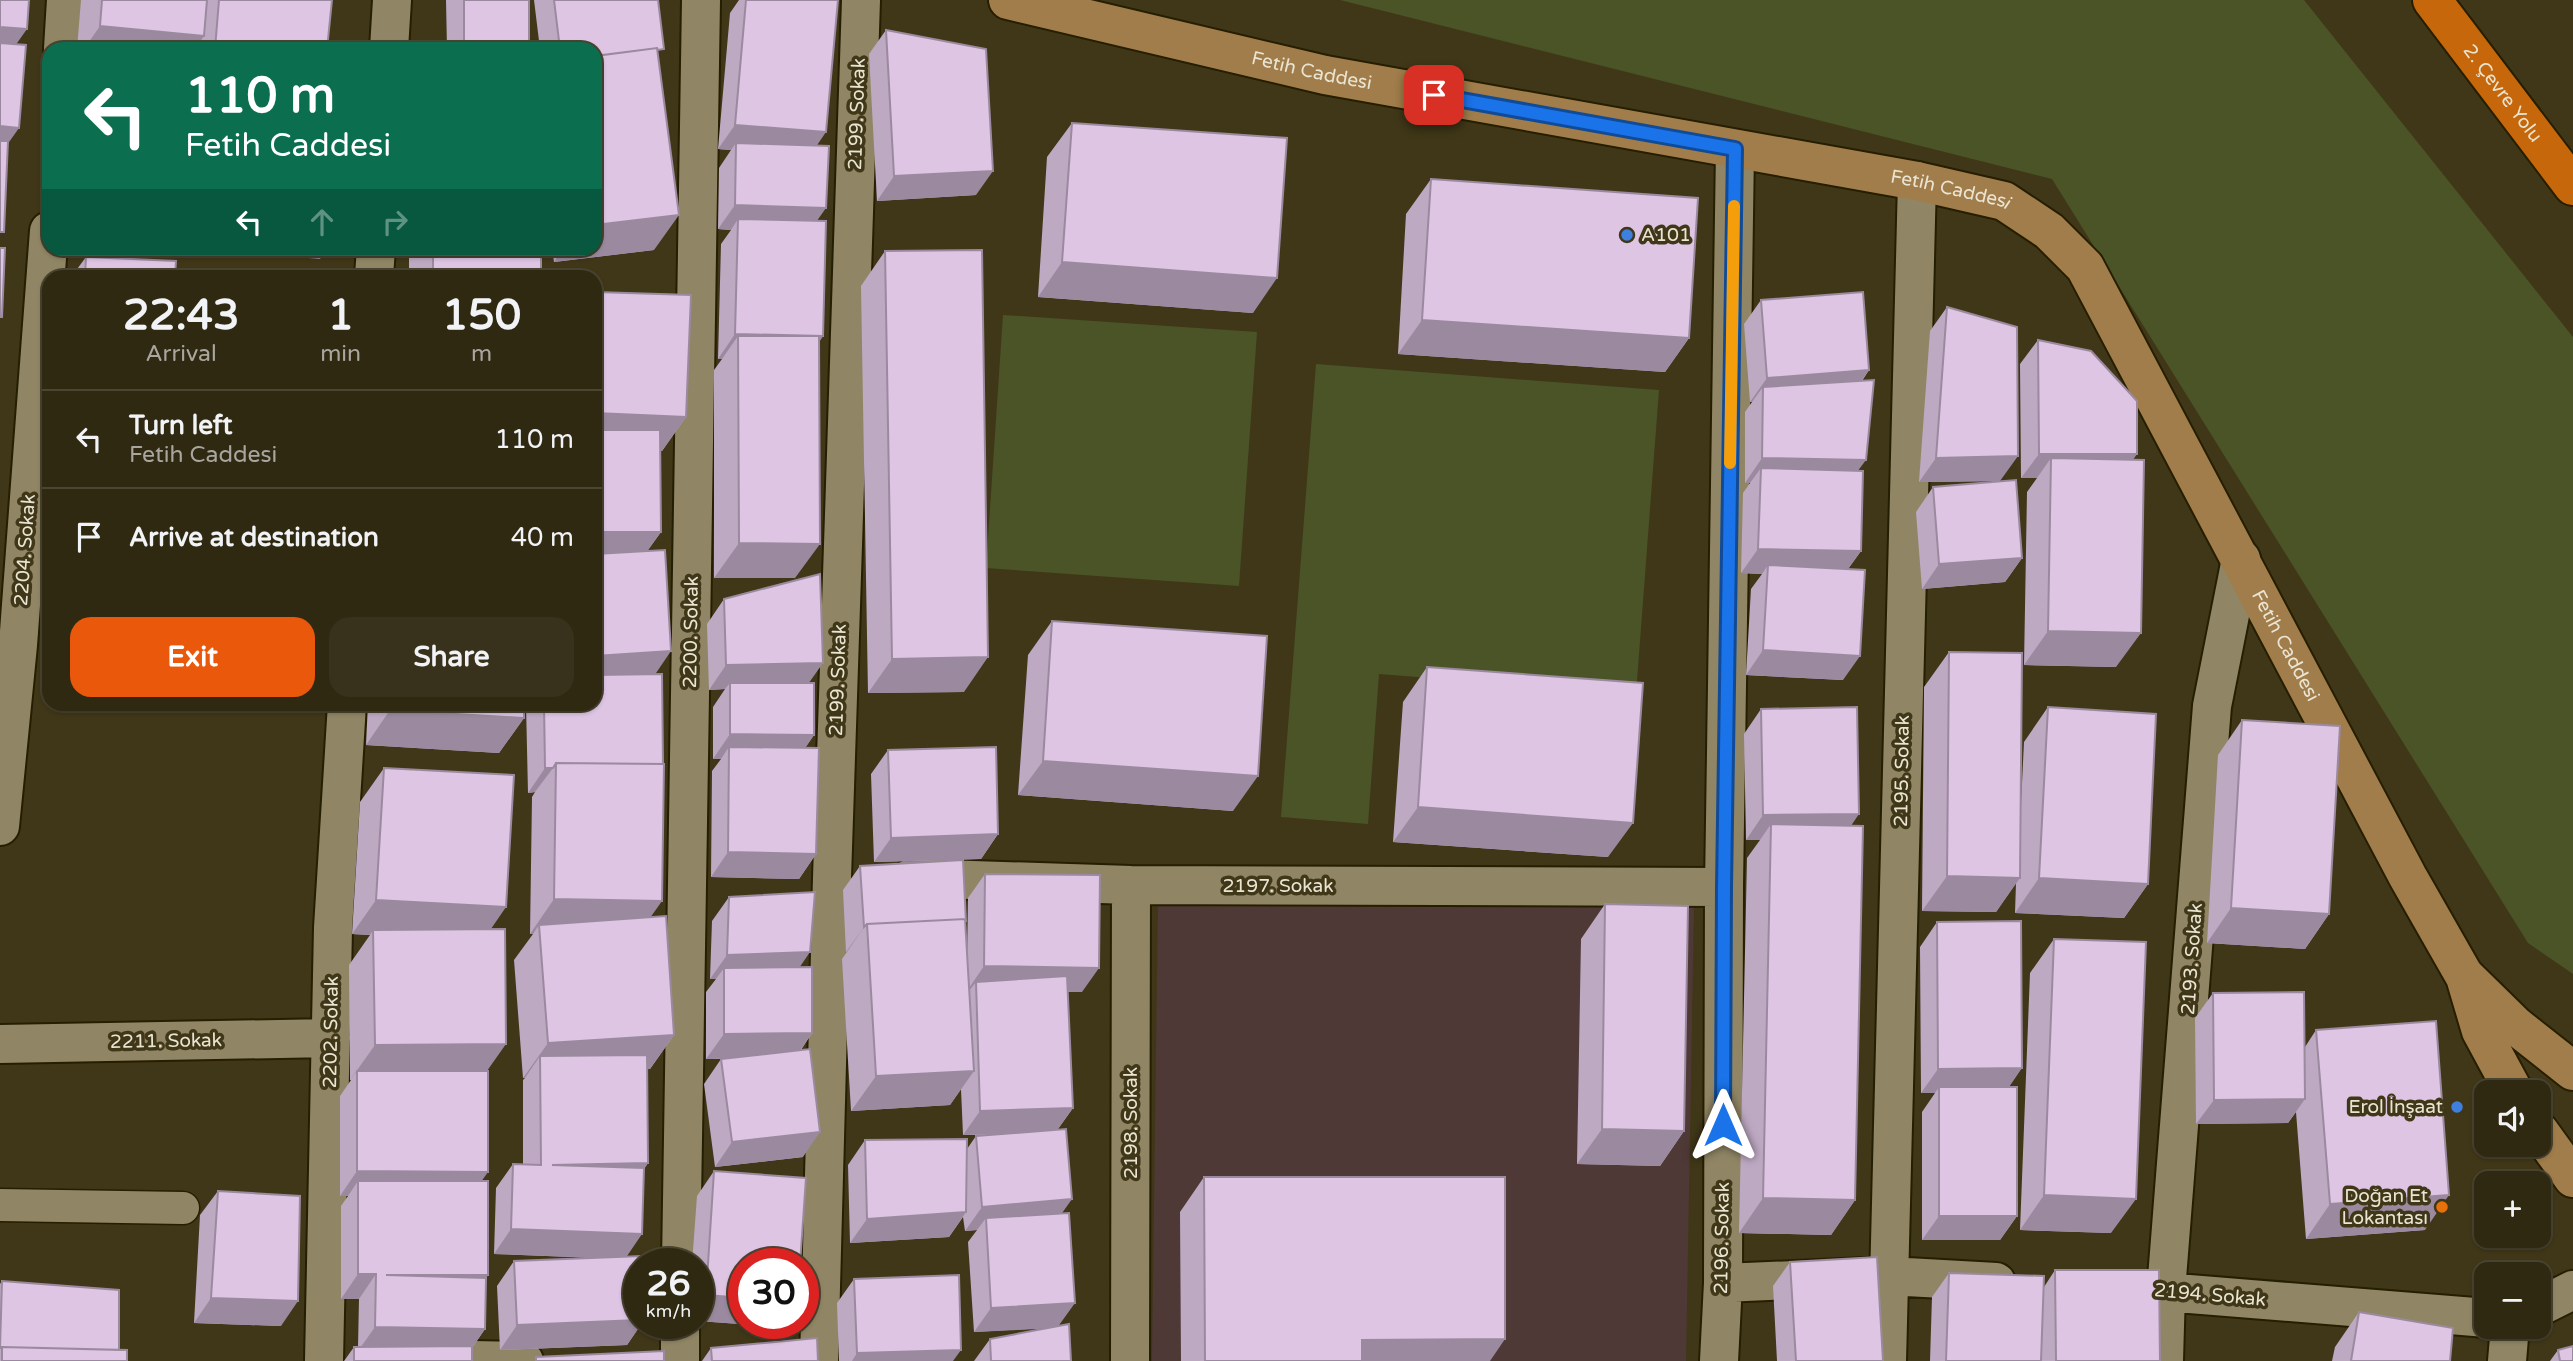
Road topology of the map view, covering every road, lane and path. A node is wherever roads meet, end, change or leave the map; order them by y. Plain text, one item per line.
1 (66, 0) edge
2 (392, 0) edge
3 (701, 0) edge
4 (861, 0) edge
5 (1008, 0) edge
6 (2432, 0) edge
7 (63, 42) edge
8 (389, 42) edge
9 (1735, 149) junction
10 (1917, 181) junction
11 (2573, 186) edge
12 (42, 425) edge
13 (2241, 559) junction
14 (34, 647) edge
15 (347, 711) edge
16 (0, 826) edge
17 (831, 878) junction
18 (1131, 885) junction
19 (1724, 887) junction
20 (2465, 977) junction
21 (331, 1038) junction
22 (0, 1044) edge
23 (2573, 1071) edge
24 (2508, 1080) edge
25 (2551, 1148) edge
26 (2573, 1178) edge
27 (0, 1205) edge
28 (183, 1208) dead end
29 (681, 1248) edge
30 (1889, 1276) junction
31 (1723, 1283) junction
32 (2028, 1283) edge
33 (2111, 1288) edge
34 (2573, 1290) edge
35 (2166, 1291) junction
36 (2551, 1301) edge
37 (2474, 1317) edge
38 (680, 1339) edge
39 (2509, 1339) edge
40 (324, 1360) edge
41 (524, 1361) edge
42 (680, 1361) edge
43 (819, 1361) edge
44 (1130, 1361) edge
45 (1719, 1361) edge
46 (1887, 1361) edge
47 (2164, 1361) edge
48 (2507, 1361) edge

1 - 7 street
2 - 8 street
3 - 29 street, 2200. Sokak
4 - 17 street, 2199. Sokak
5 - 9 main road, Fetih Caddesi
6 - 11 highway, 2. Çevre Yolu
9 - 10 main road, Fetih Caddesi
9 - 19 street, 2196. Sokak
10 - 13 main road, Fetih Caddesi
10 - 30 street, 2195. Sokak
12 - 14 street, 2204. Sokak
13 - 20 main road, Fetih Caddesi
13 - 35 street, 2193. Sokak
14 - 16 street, 2204. Sokak
15 - 21 street, 2202. Sokak
17 - 18 street, 2197. Sokak
17 - 43 street, 2199. Sokak
18 - 19 street, 2197. Sokak
18 - 44 street, 2198. Sokak
19 - 31 street, 2196. Sokak
20 - 23 main road
20 - 24 main road
21 - 22 street, 2211. Sokak
21 - 40 street, 2202. Sokak
25 - 26 main road
27 - 28 lane
30 - 31 street
30 - 32 street
30 - 46 street, 2195. Sokak
31 - 45 street, 2196. Sokak
33 - 35 street, 2194. Sokak
34 - 36 street
35 - 37 street, 2194. Sokak
35 - 47 street, 2193. Sokak
38 - 42 street
39 - 48 street
40 - 41 street

